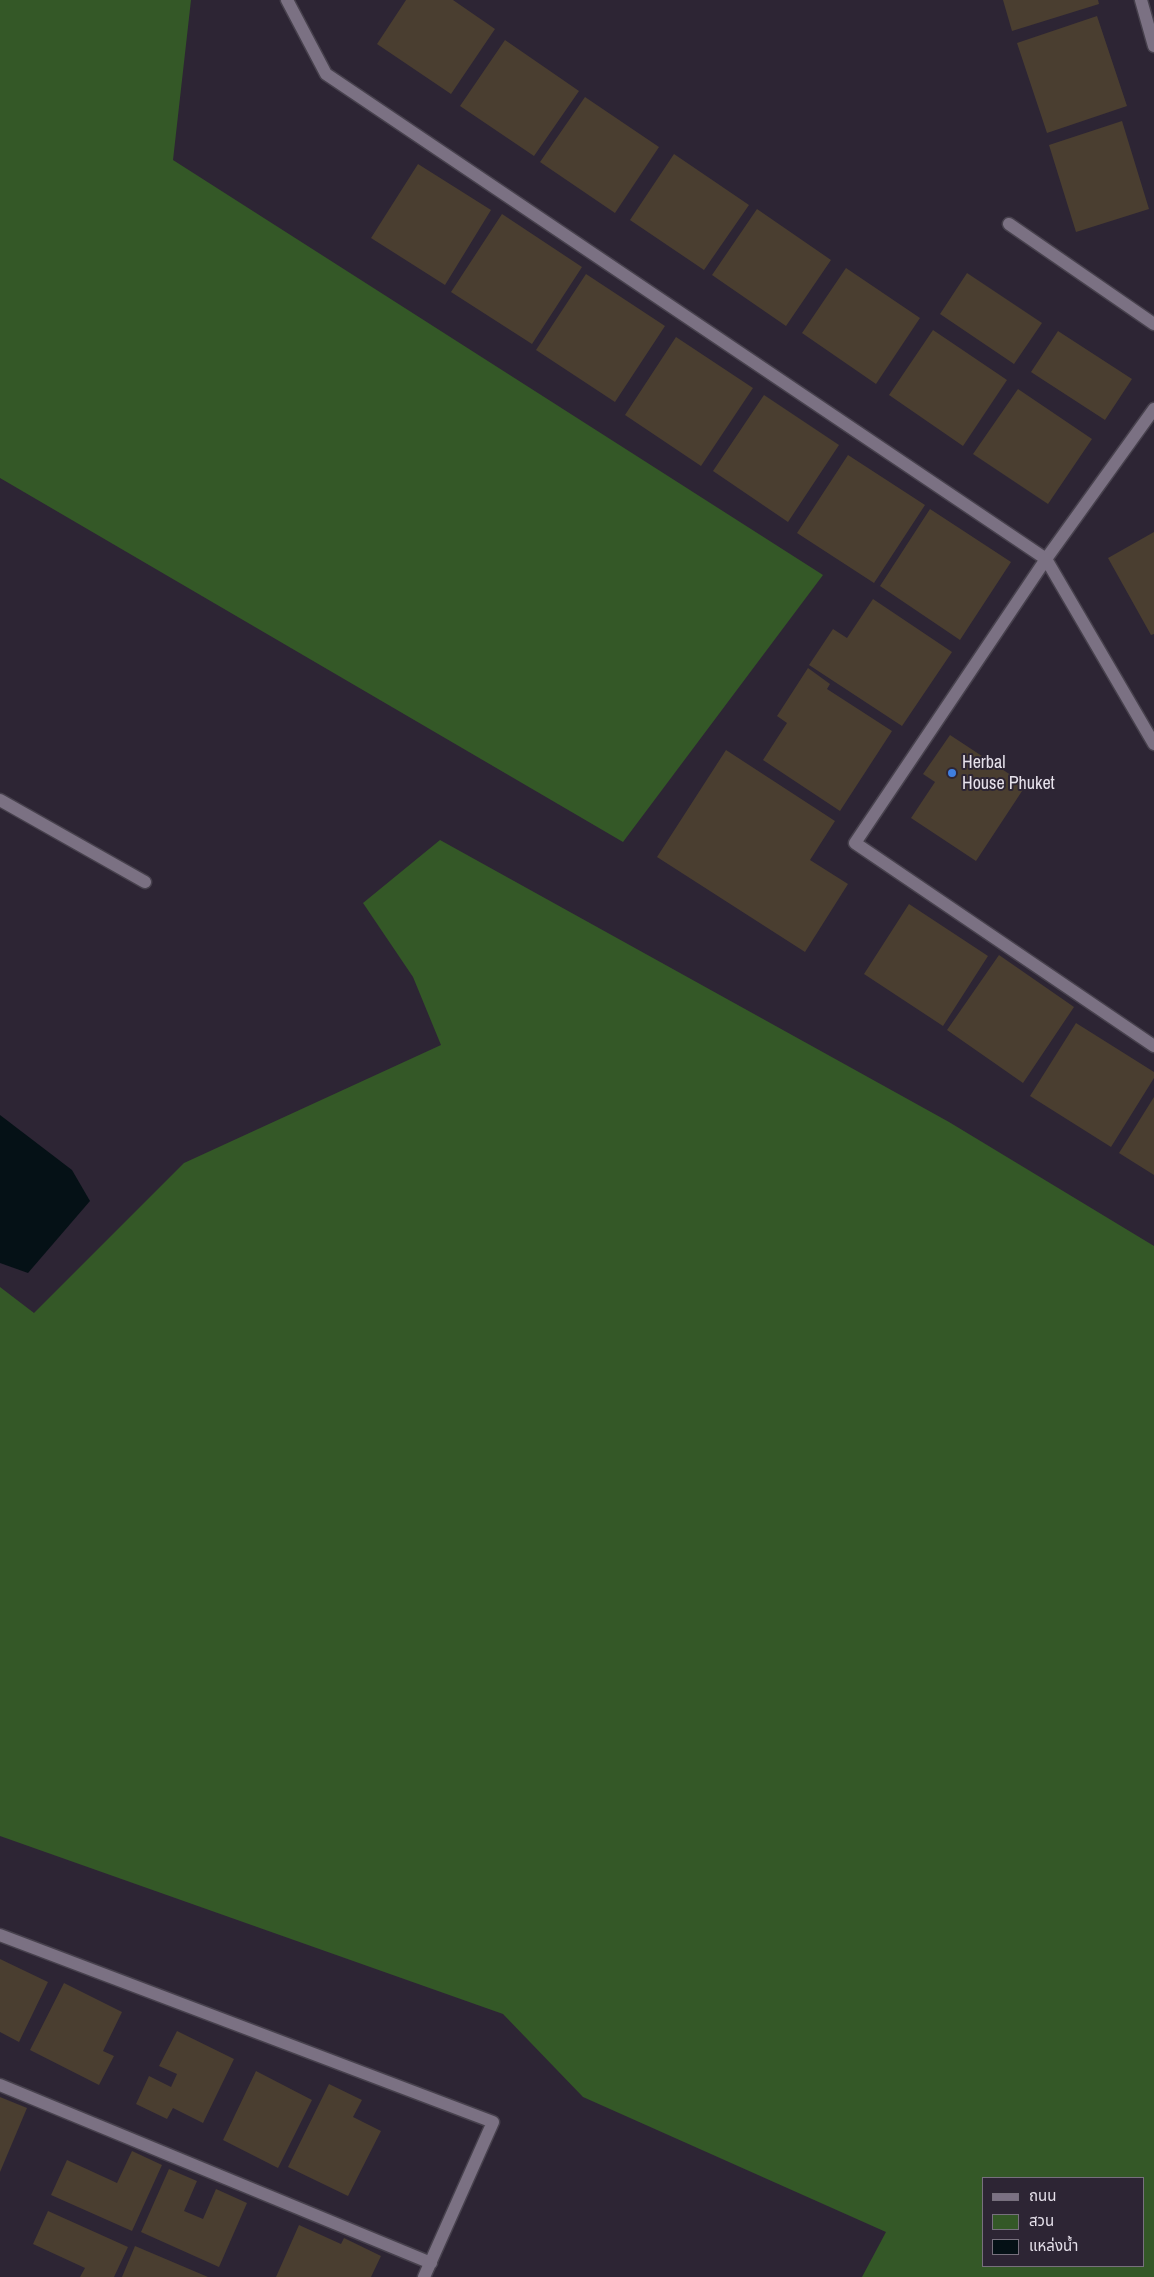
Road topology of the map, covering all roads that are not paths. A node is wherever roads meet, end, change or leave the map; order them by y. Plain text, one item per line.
1 (287, 0) edge
2 (1141, 0) edge
3 (1154, 46) edge
4 (1009, 224) dead end
5 (1154, 324) edge
6 (1154, 409) edge
7 (1046, 559) junction
8 (1154, 744) edge
9 (0, 800) edge
10 (145, 882) dead end
11 (1154, 1046) edge
12 (0, 1936) edge
13 (0, 2085) edge
14 (431, 2263) junction
15 (424, 2277) edge

1 - 7 street
2 - 3 street
4 - 5 street
6 - 7 street
7 - 8 street
7 - 11 street
9 - 10 street
12 - 14 street
13 - 14 street
14 - 15 street

